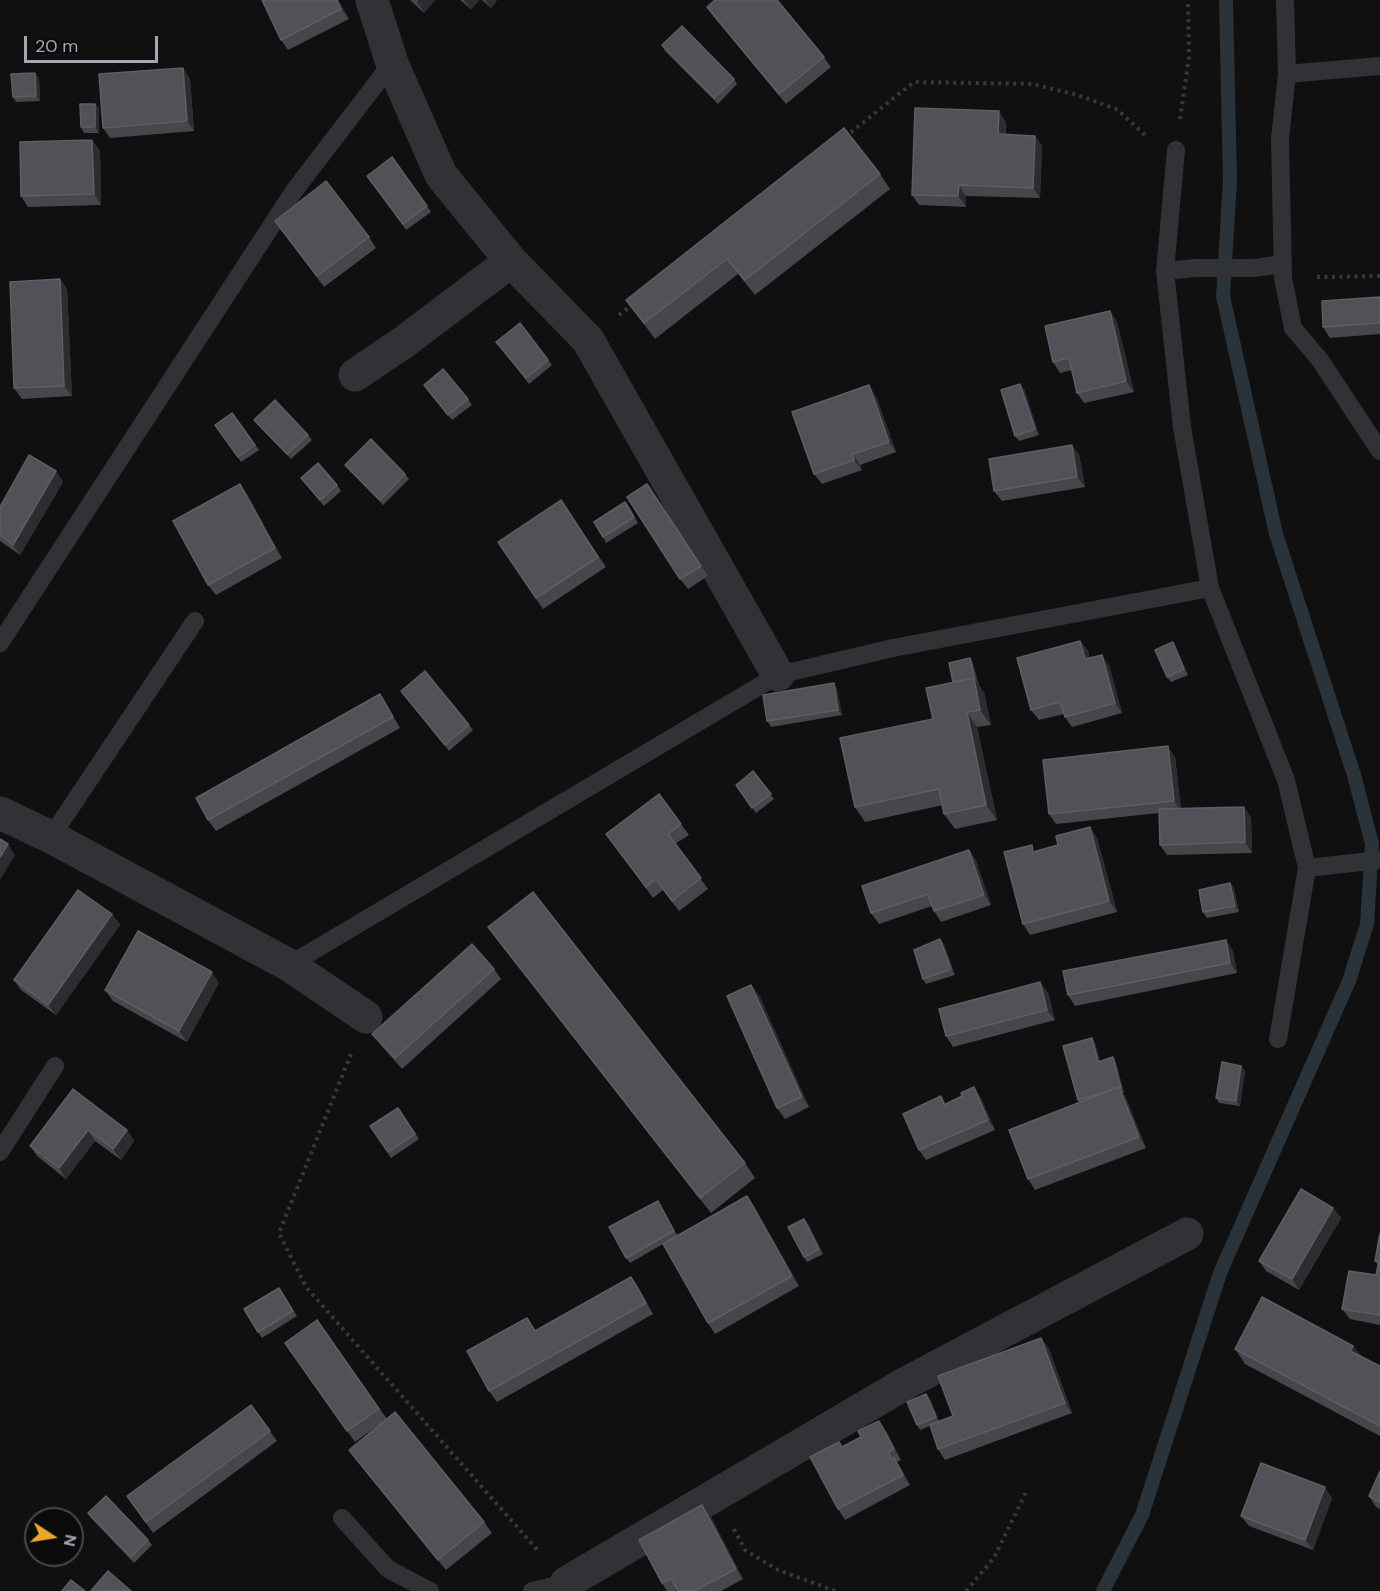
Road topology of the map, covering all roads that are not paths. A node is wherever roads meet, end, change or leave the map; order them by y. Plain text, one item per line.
1 (372, 0) edge
2 (1285, 0) edge
3 (392, 63) junction
4 (1380, 66) edge
5 (1287, 74) junction
6 (1176, 150) road end
7 (510, 261) junction
8 (1165, 271) junction
9 (1283, 271) junction
10 (355, 375) dead end
11 (1380, 451) edge
12 (1210, 588) junction
13 (195, 621) dead end
14 (0, 643) edge
15 (778, 675) junction
16 (0, 813) edge
17 (51, 837) junction
18 (1380, 860) edge
19 (1307, 868) junction
20 (289, 965) junction
21 (366, 1017) road end
22 (1278, 1039) dead end
23 (55, 1066) dead end
24 (0, 1152) edge
25 (1187, 1234) dead end
26 (342, 1518) dead end
27 (566, 1587) edge
28 (430, 1591) edge
29 (532, 1591) edge

1 - 3 street
2 - 5 lane
3 - 7 street
3 - 14 lane
4 - 5 lane
5 - 9 lane
6 - 8 lane
7 - 10 street
7 - 15 street
8 - 9 lane
8 - 12 lane
9 - 11 lane
12 - 15 lane
12 - 19 lane
13 - 17 lane
15 - 20 lane
16 - 17 street
17 - 20 street
18 - 19 lane
19 - 22 lane
20 - 21 street
23 - 24 lane
25 - 27 street
26 - 28 lane
27 - 29 lane

